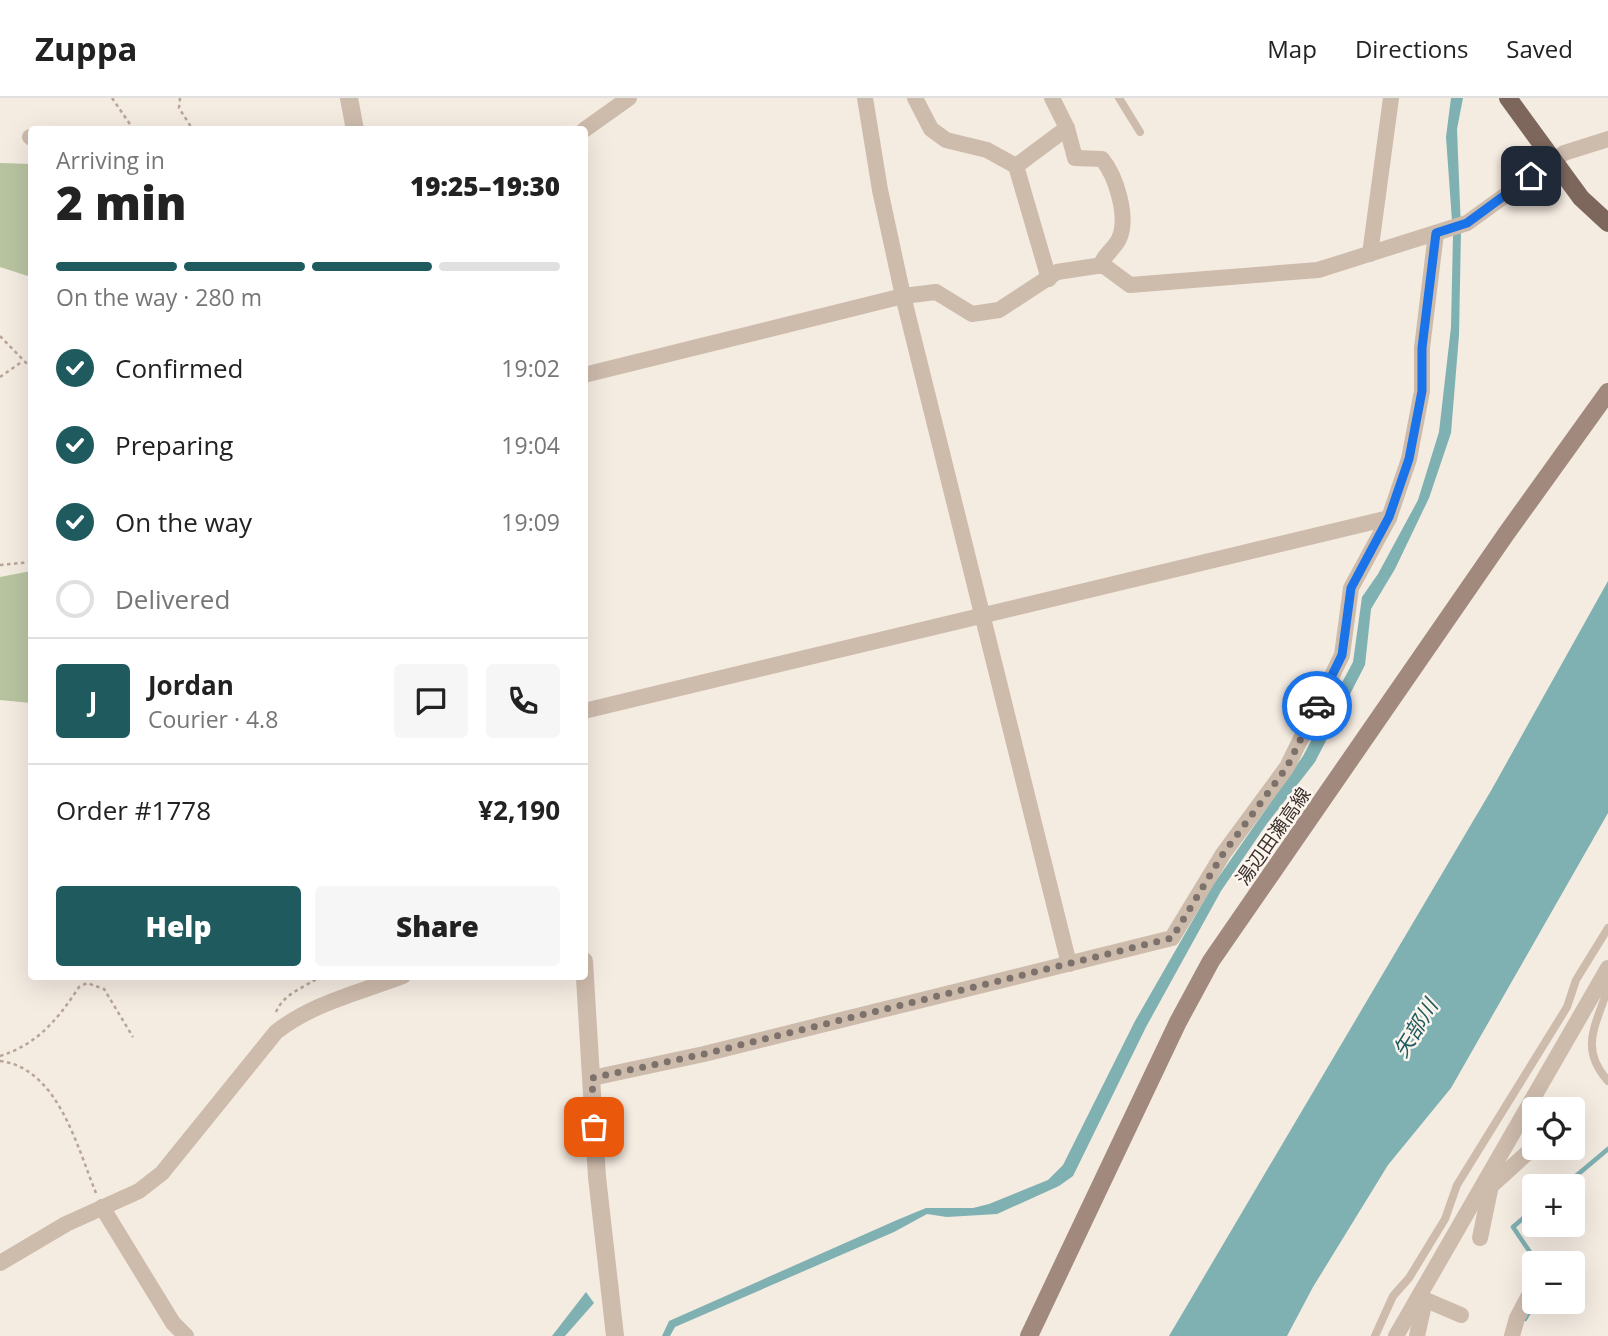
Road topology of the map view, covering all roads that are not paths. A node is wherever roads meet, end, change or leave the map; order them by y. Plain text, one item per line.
1 (349, 98) edge
2 (629, 98) edge
3 (865, 98) edge
4 (915, 98) edge
5 (1052, 98) edge
6 (1118, 98) edge
7 (1391, 98) edge
8 (1508, 98) edge
9 (354, 126) edge
10 (588, 127) edge
11 (1067, 128) junction
12 (1140, 132) dead end
13 (1608, 139) edge
14 (1552, 161) junction
15 (1016, 166) junction
16 (1608, 223) edge
17 (1443, 231) junction
18 (1370, 254) junction
19 (1100, 266) junction
20 (1049, 279) junction
21 (903, 296) junction
22 (588, 374) edge
23 (1608, 393) edge
24 (1389, 517) junction
25 (981, 615) junction
26 (588, 711) edge
27 (1608, 928) edge
28 (1069, 964) junction
29 (1608, 968) edge
30 (392, 980) edge
31 (585, 980) edge
32 (1608, 987) edge
33 (592, 1078) junction
34 (1608, 1081) edge
35 (1522, 1156) edge
36 (1491, 1179) junction
37 (102, 1207) junction
38 (1480, 1238) dead end
39 (0, 1263) edge
40 (1422, 1298) junction
41 (1522, 1309) edge
42 (1461, 1315) dead end
43 (186, 1336) edge
44 (615, 1336) edge
45 (1029, 1336) edge
46 (1375, 1336) edge
47 (1396, 1336) edge
48 (1417, 1336) edge
49 (1512, 1336) edge

1 - 9 street
2 - 10 street
3 - 21 street
4 - 15 street
5 - 11 street
6 - 12 lane
7 - 18 street
8 - 14 main road
11 - 15 street
11 - 19 street
13 - 14 street
14 - 16 main road
14 - 17 street
15 - 20 street
17 - 18 street
17 - 24 street
18 - 19 street
19 - 20 street
20 - 21 street
21 - 22 street
21 - 25 street
23 - 45 main road, 湯辺田瀬高線
24 - 25 street
24 - 28 street
25 - 26 street
25 - 28 street
27 - 46 lane
28 - 33 street
29 - 36 street
30 - 37 street
31 - 33 street
32 - 34 lane
33 - 44 street
35 - 36 street
36 - 38 street
36 - 40 street
37 - 39 street
37 - 43 street
40 - 42 street
40 - 47 street
40 - 48 street
41 - 49 street

